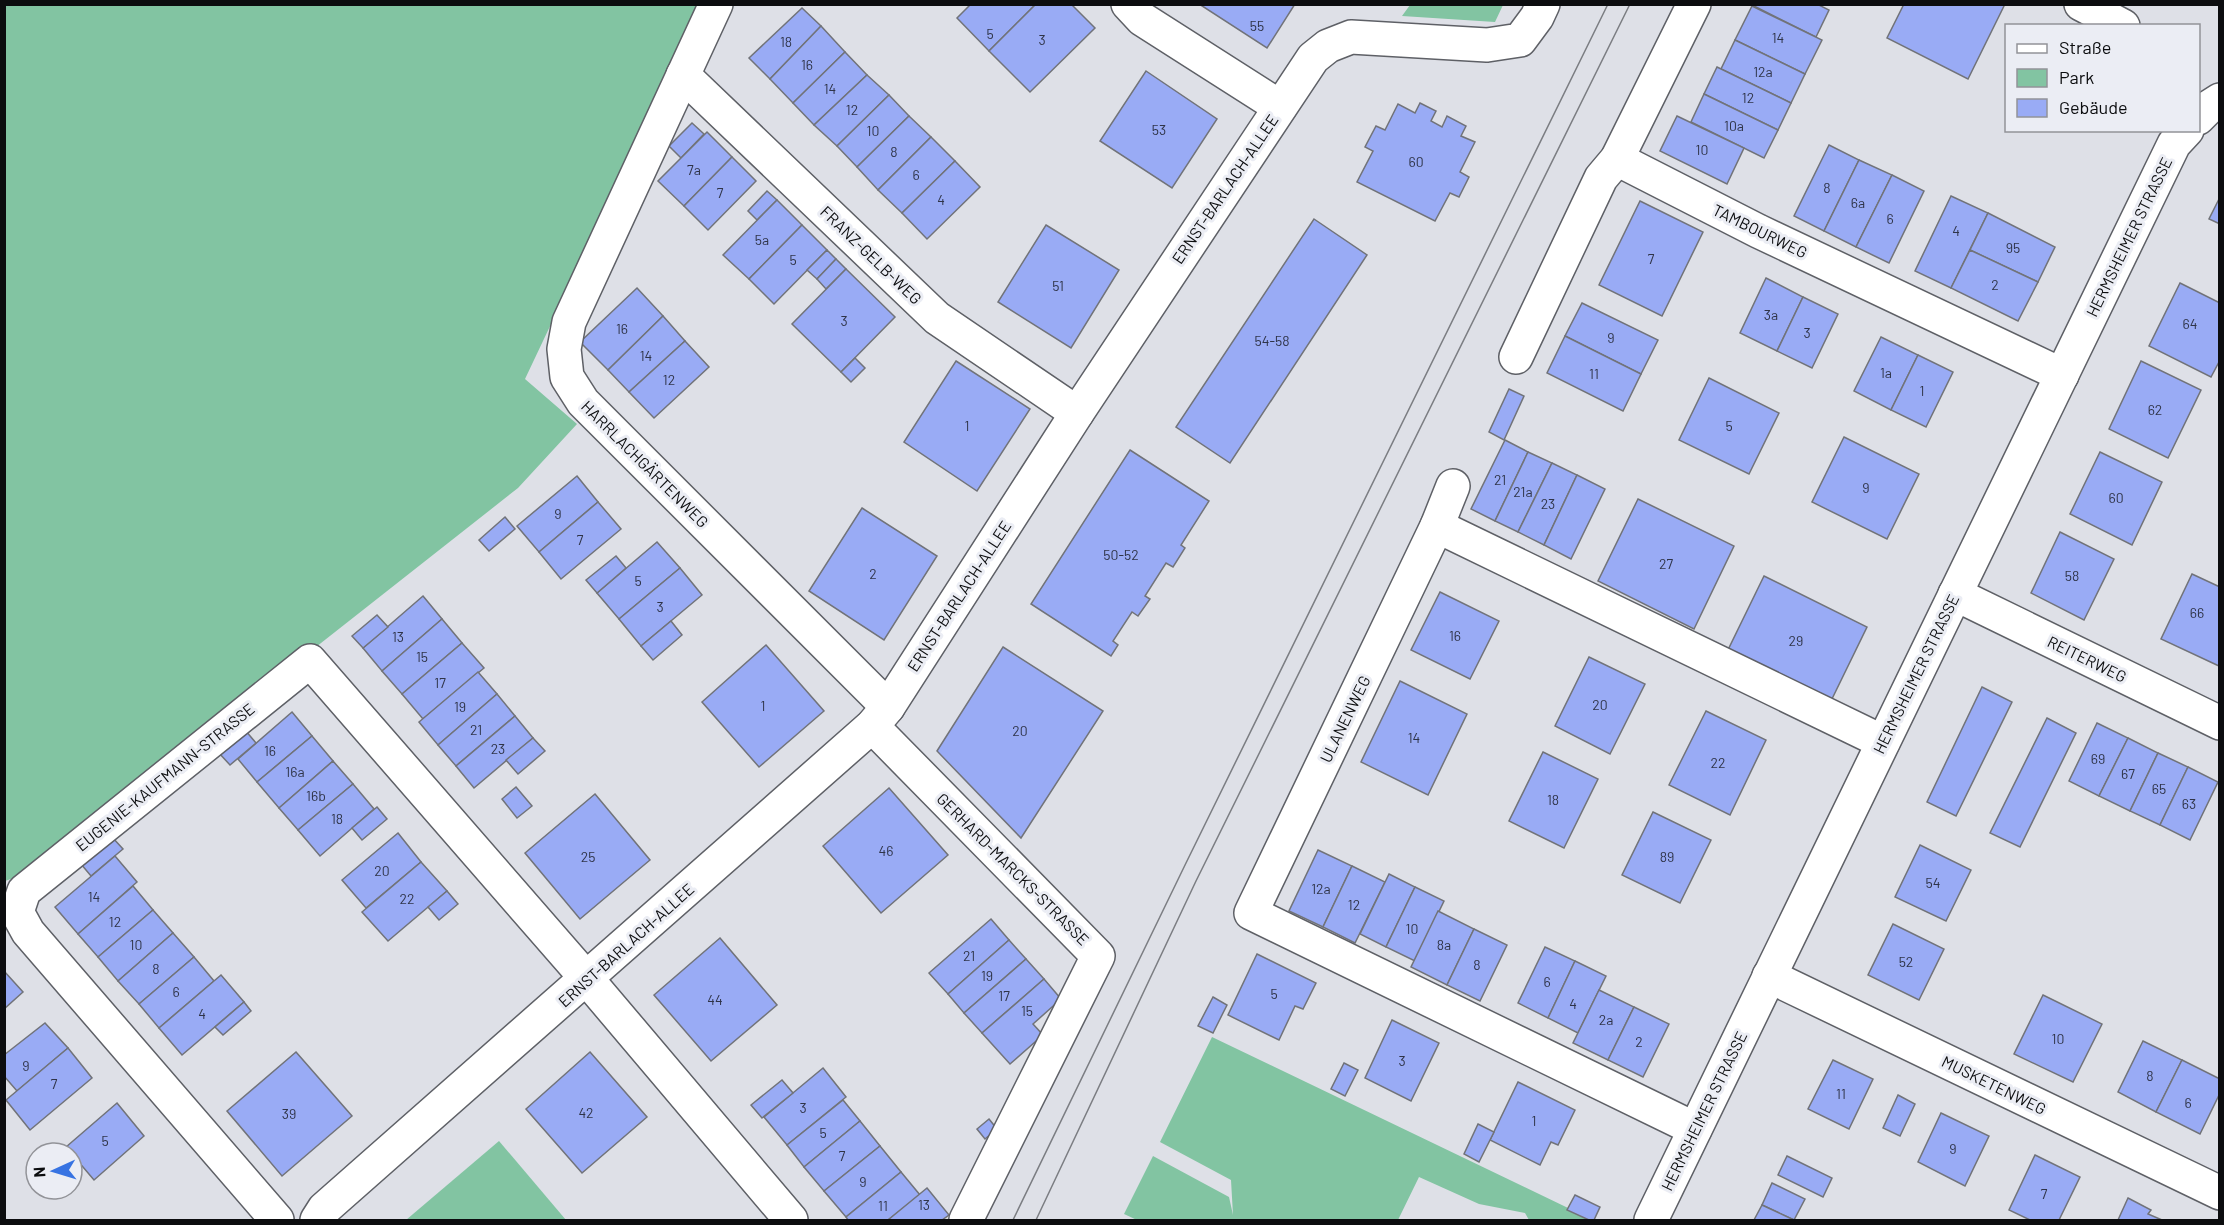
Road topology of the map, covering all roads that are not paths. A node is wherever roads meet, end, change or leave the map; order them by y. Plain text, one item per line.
1 (716, 4) edge
2 (1128, 4) edge
3 (1543, 4) edge
4 (1694, 4) edge
5 (2081, 4) edge
6 (2119, 24) edge
7 (683, 75) junction
8 (1280, 107) junction
9 (2185, 132) edge
10 (1617, 159) junction
11 (1516, 357) dead end
12 (2062, 375) junction
13 (1077, 413) junction
14 (1453, 486) dead end
15 (1437, 526) junction
16 (1955, 594) junction
17 (880, 716) junction
18 (2220, 723) edge
19 (1883, 742) junction
20 (1769, 976) junction
21 (587, 979) junction
22 (1695, 1129) junction
23 (2220, 1193) edge
24 (278, 1221) edge
25 (317, 1221) edge
26 (791, 1221) edge
27 (966, 1221) edge
28 (1651, 1221) edge

1 - 7 street, HARRLACHGÄRTENWEG
2 - 8 street
3 - 8 street, ERNST-BARLACH-ALLEE
4 - 10 street
5 - 6 street
7 - 13 street, FRANZ-GELB-WEG
7 - 17 street, HARRLACHGÄRTENWEG
8 - 13 street, ERNST-BARLACH-ALLEE
9 - 12 street, HERMSHEIMER STRASSE
10 - 11 street
10 - 12 street, TAMBOURWEG
12 - 16 street, HERMSHEIMER STRASSE
13 - 17 street, ERNST-BARLACH-ALLEE
14 - 15 street
15 - 19 street
15 - 22 street, ULANENWEG
16 - 18 street, REITERWEG
16 - 19 street, HERMSHEIMER STRASSE
17 - 21 street, ERNST-BARLACH-ALLEE
17 - 27 street, GERHARD-MARCKS-STRASSE
19 - 20 street, HERMSHEIMER STRASSE
20 - 22 street, HERMSHEIMER STRASSE
20 - 23 street, MUSKETENWEG
21 - 24 street, EUGENIE-KAUFMANN-STRASSE
21 - 25 street, ERNST-BARLACH-ALLEE
21 - 26 street
22 - 28 street, HERMSHEIMER STRASSE

